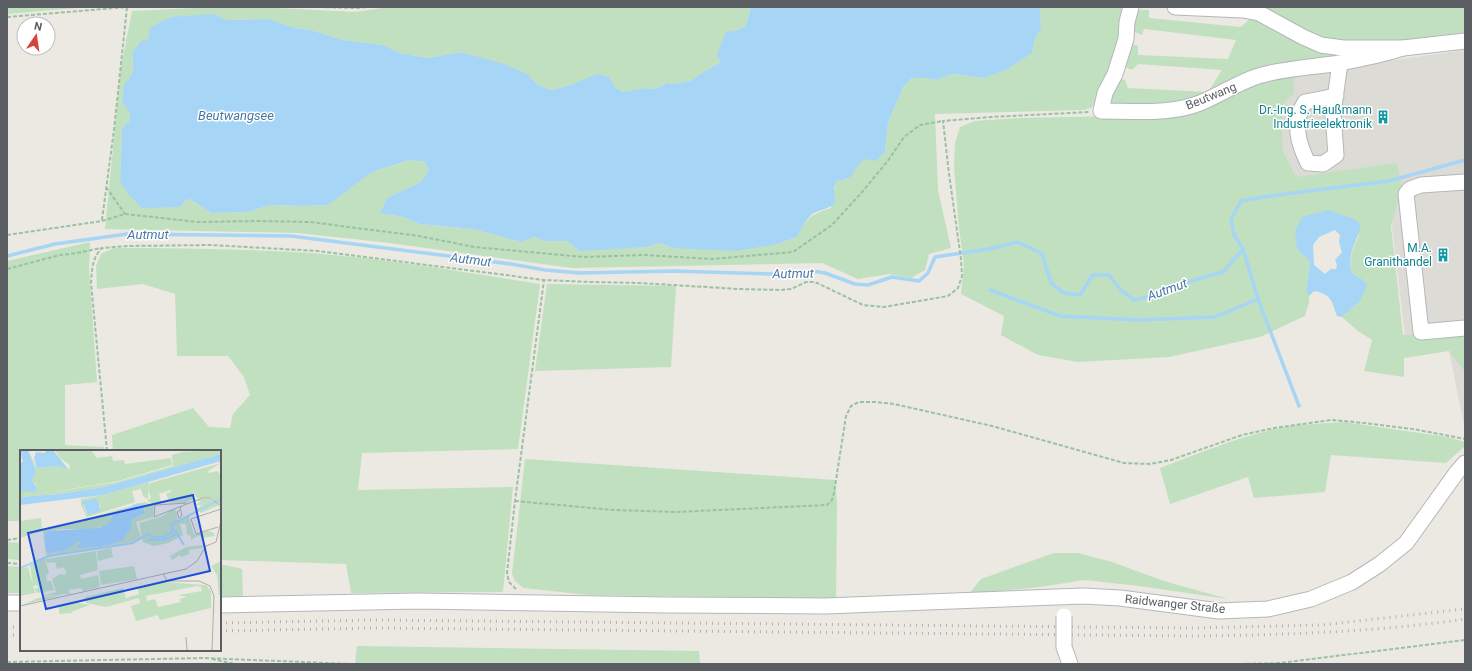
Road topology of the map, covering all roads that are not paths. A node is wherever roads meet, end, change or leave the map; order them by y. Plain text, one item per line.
1 (1131, 7) edge
2 (1175, 7) edge
3 (1242, 8) edge
4 (1465, 41) edge
5 (1403, 48) junction
6 (1340, 63) junction
7 (1336, 96) dead end
8 (1465, 182) edge
9 (1465, 328) edge
10 (1465, 463) edge
11 (1067, 597) junction
12 (7, 603) edge
13 (20, 603) edge
14 (221, 605) edge
15 (1070, 664) edge

1 - 6 street, Beutwang
2 - 3 street, Beutwang
3 - 5 street, Beutwang
4 - 5 street, Beutwang
5 - 6 street, Beutwang
6 - 7 street
8 - 9 street
10 - 11 street, Raidwanger Straße
11 - 14 street, Raidwanger Straße
11 - 15 street, bridge
12 - 13 street

